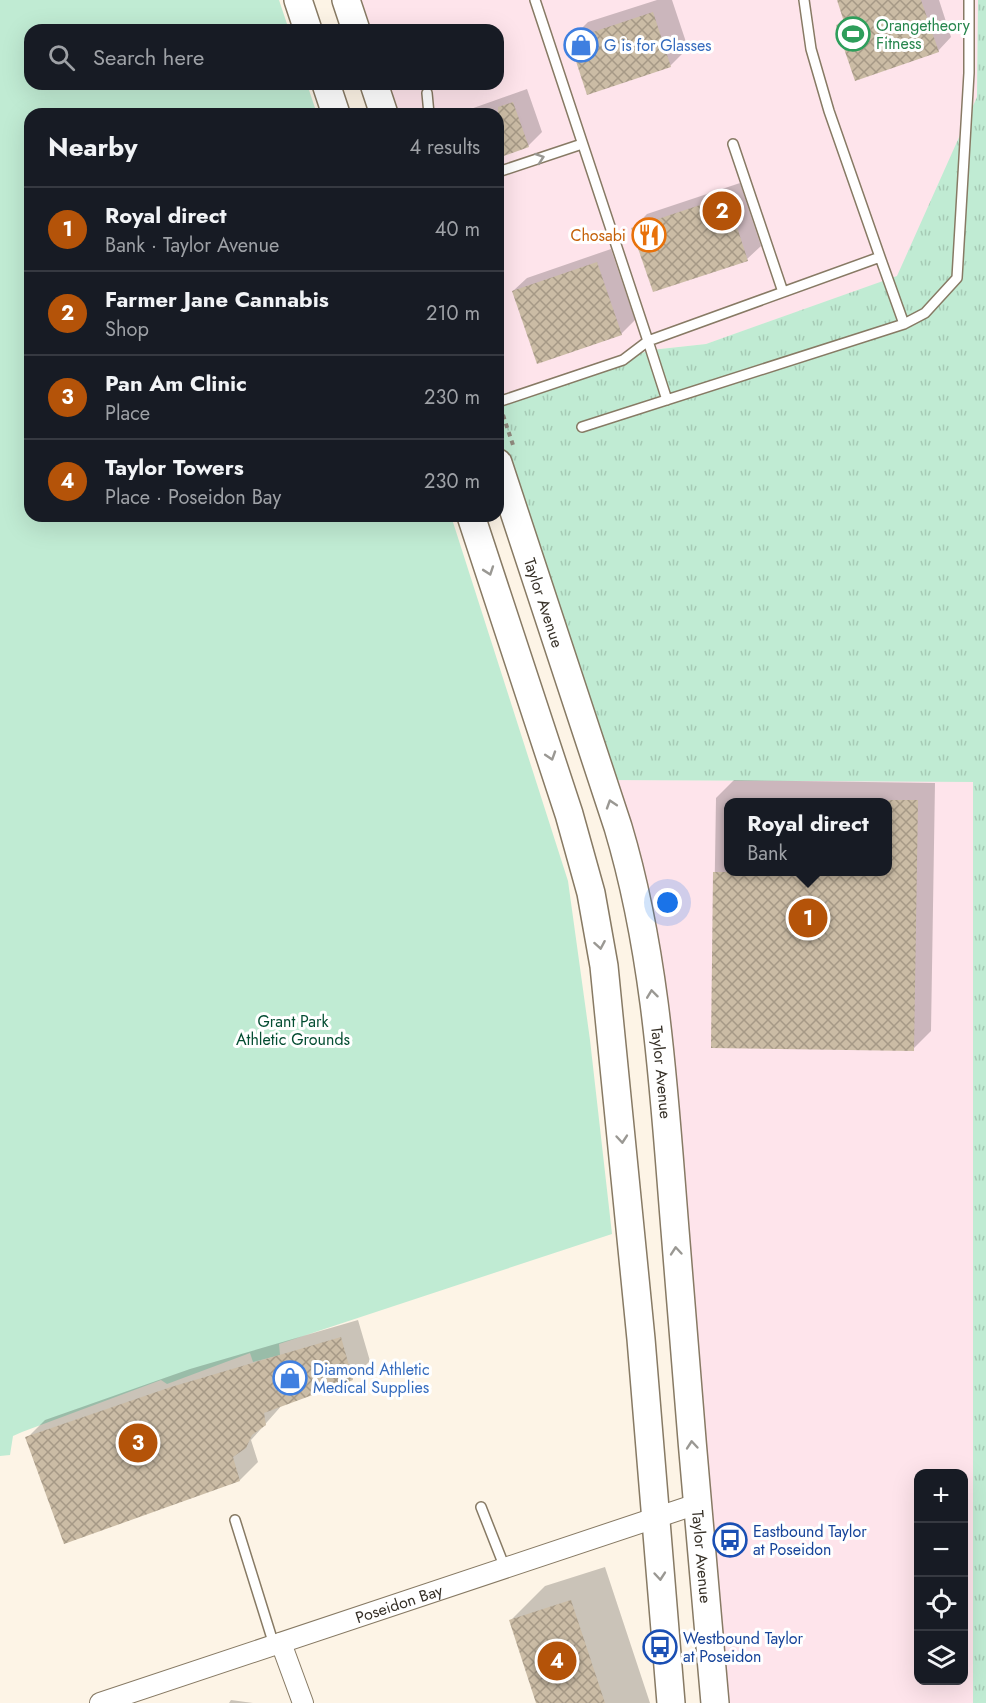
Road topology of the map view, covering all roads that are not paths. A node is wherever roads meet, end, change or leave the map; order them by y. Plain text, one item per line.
1 (346, 0) edge
2 (535, 0) edge
3 (804, 0) edge
4 (969, 0) edge
5 (354, 24) edge
6 (328, 90) edge
7 (376, 90) edge
8 (428, 93) dead end
9 (334, 108) edge
10 (382, 108) edge
11 (429, 108) edge
12 (582, 144) junction
13 (733, 144) dead end
14 (504, 170) edge
15 (880, 257) junction
16 (783, 292) junction
17 (904, 324) junction
18 (648, 342) junction
19 (504, 400) edge
20 (667, 400) junction
21 (582, 427) dead end
22 (504, 481) edge
23 (473, 522) edge
24 (697, 1504) junction
25 (481, 1507) dead end
26 (656, 1517) junction
27 (235, 1520) dead end
28 (505, 1568) junction
29 (278, 1644) junction
30 (100, 1703) edge
31 (303, 1703) edge
32 (671, 1703) edge
33 (715, 1703) edge

1 - 5 main road
2 - 12 lane
3 - 15 lane
4 - 17 lane
6 - 9 main road
7 - 10 main road
8 - 11 lane
14 -> 12 lane
12 - 18 lane
13 - 16 lane
15 - 16 lane
15 - 17 lane
16 - 18 lane
17 - 20 lane
18 - 19 lane
18 - 20 lane
20 - 21 lane
24 -> 22 main road, Taylor Avenue
23 -> 26 main road
24 - 26 street, Poseidon Bay
24 - 33 main road, Taylor Avenue
25 - 28 lane
26 - 28 street, Poseidon Bay
26 -> 32 main road
27 - 29 lane
28 - 29 street, Poseidon Bay
29 - 30 street, Poseidon Bay
29 - 31 street

